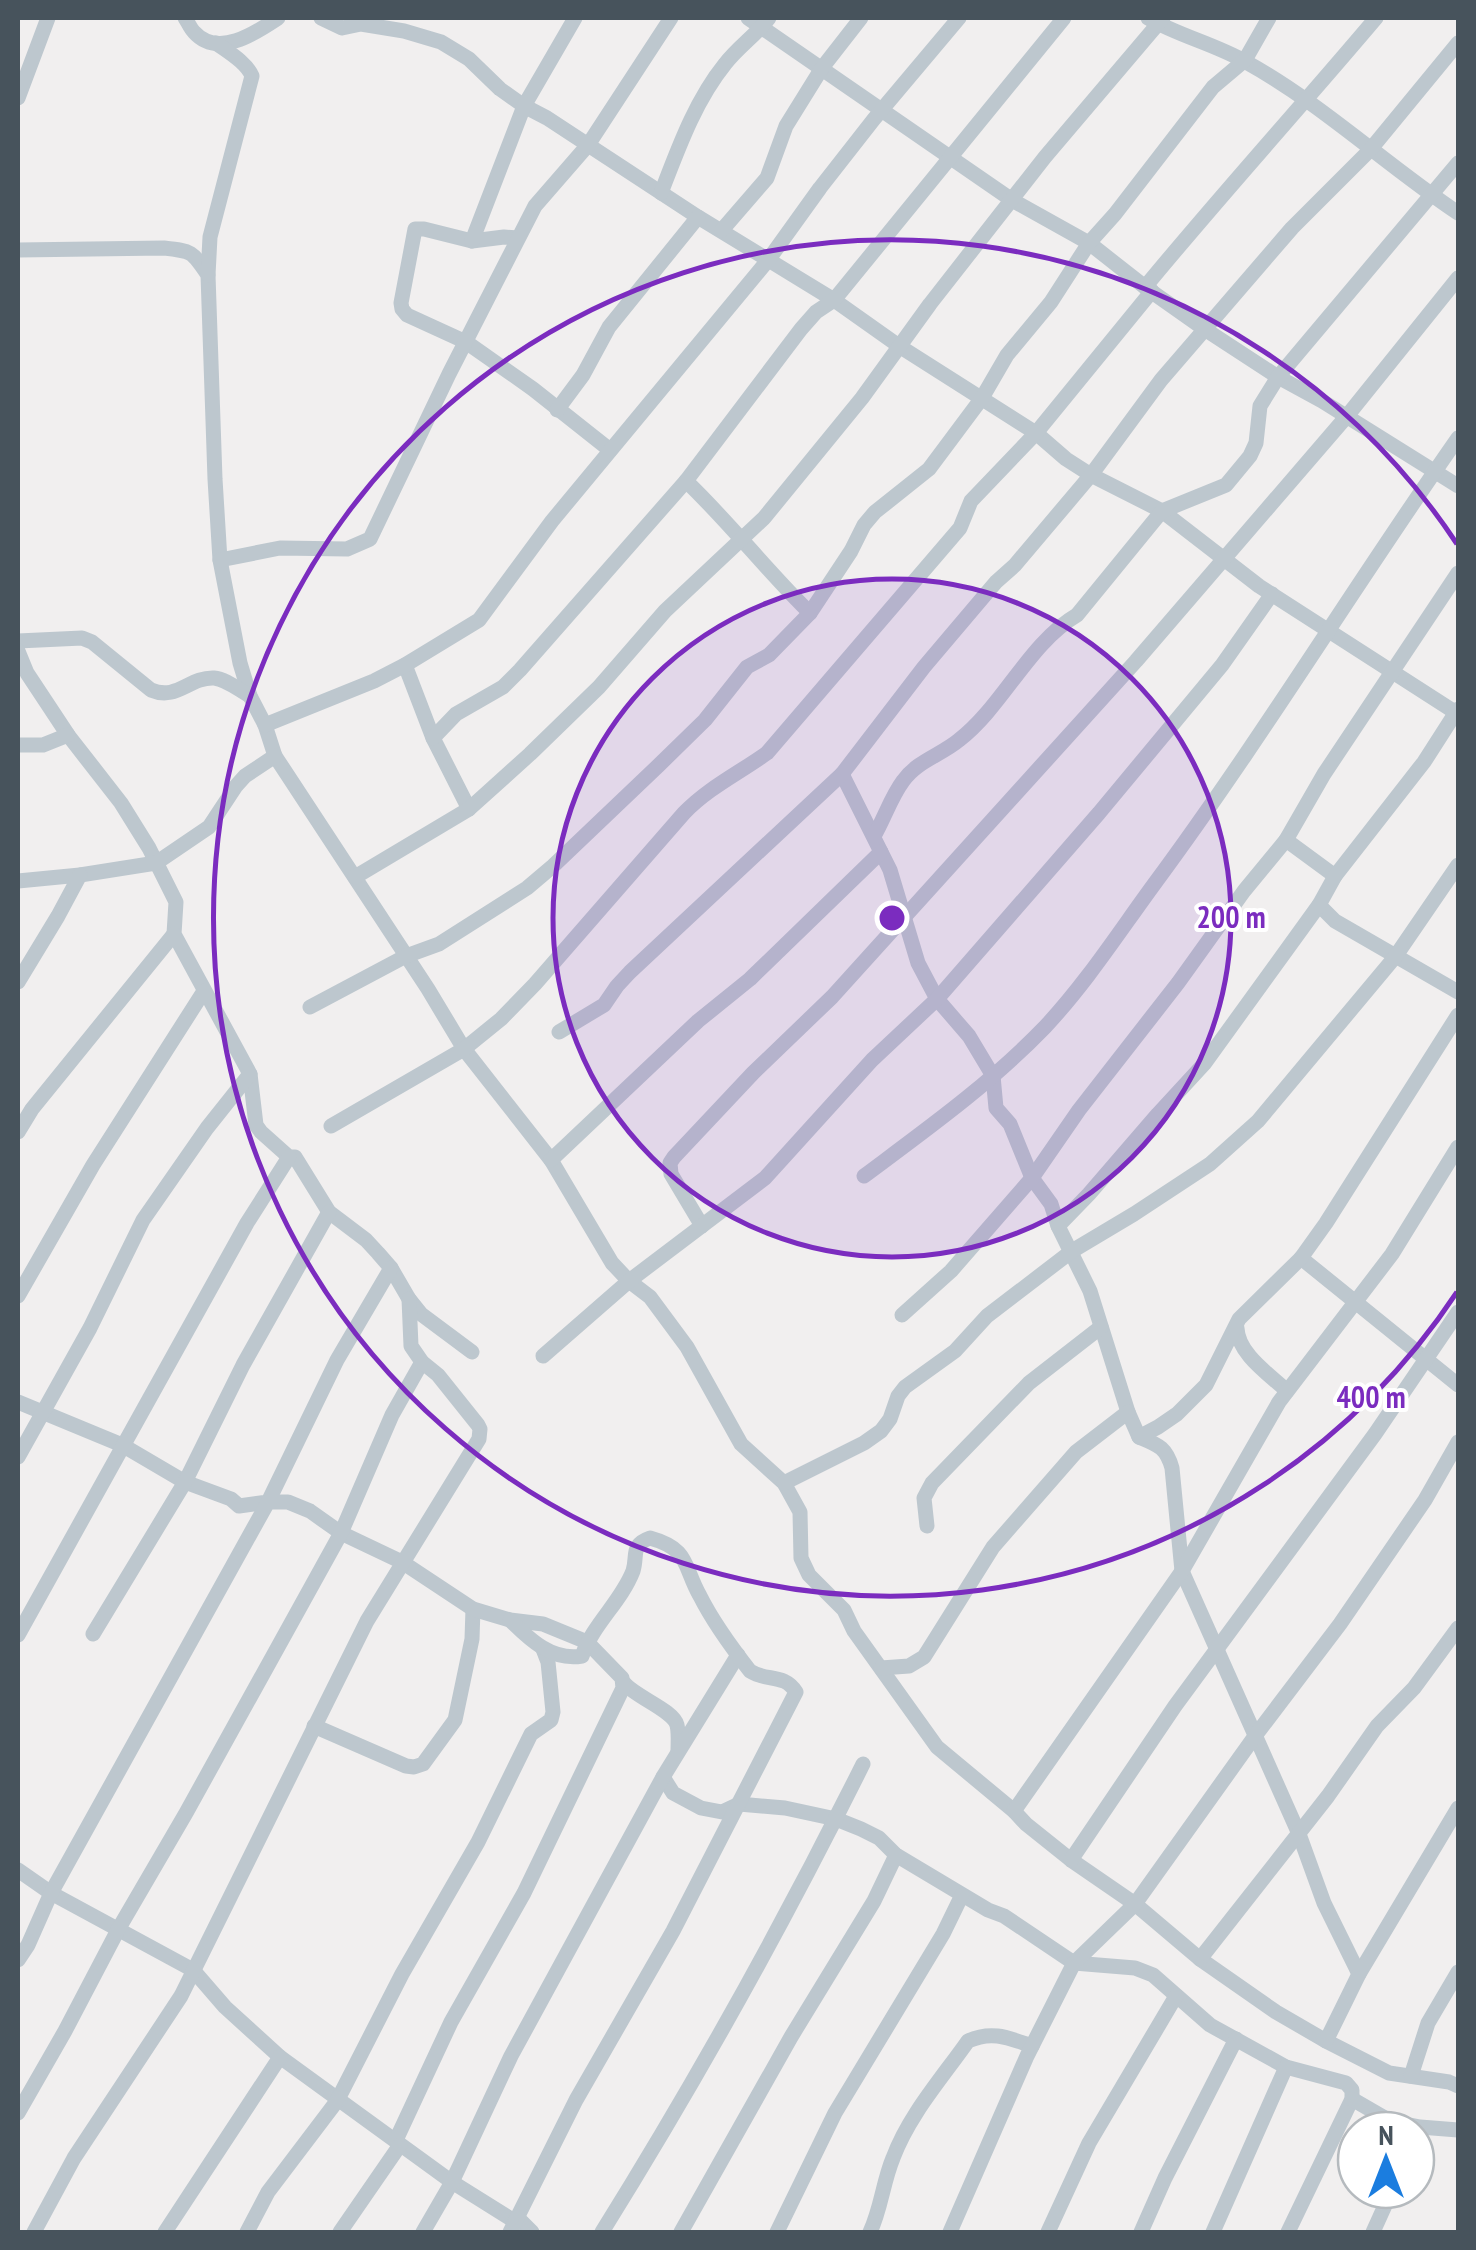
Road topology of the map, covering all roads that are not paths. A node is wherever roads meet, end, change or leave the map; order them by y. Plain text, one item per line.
1 (48, 18) edge
2 (185, 18) edge
3 (278, 18) edge
4 (321, 18) edge
5 (575, 18) edge
6 (671, 18) edge
7 (861, 18) edge
8 (959, 18) edge
9 (1064, 18) edge
10 (1269, 18) edge
11 (1376, 18) edge
12 (1156, 20) edge
13 (363, 21) edge
14 (760, 21) edge
15 (216, 43) junction
16 (1458, 44) edge
17 (1244, 60) junction
18 (822, 68) junction
19 (18, 98) edge
20 (1307, 100) junction
21 (524, 106) junction
22 (882, 110) junction
23 (588, 145) junction
24 (1370, 150) junction
25 (951, 157) junction
26 (1458, 164) edge
27 (661, 193) junction
28 (1431, 195) junction
29 (1012, 200) junction
30 (1458, 214) edge
31 (698, 217) junction
32 (722, 230) junction
33 (518, 238) junction
34 (472, 242) junction
35 (1089, 243) junction
36 (18, 250) edge
37 (769, 259) junction
38 (208, 275) junction
39 (1458, 278) edge
40 (1148, 289) junction
41 (834, 300) junction
42 (1206, 330) junction
43 (466, 342) junction
44 (898, 346) junction
45 (1278, 377) junction
46 (982, 398) junction
47 (557, 410) junction
48 (1347, 416) junction
49 (1036, 433) junction
50 (1458, 438) edge
51 (610, 450) junction
52 (1436, 470) junction
53 (1091, 475) junction
54 (686, 480) junction
55 (1458, 486) edge
56 (1162, 511) junction
57 (740, 539) junction
58 (220, 560) junction
59 (1222, 560) junction
60 (1458, 574) edge
61 (1272, 594) junction
62 (810, 613) junction
63 (1327, 630) junction
64 (18, 640) edge
65 (18, 652) edge
66 (405, 665) junction
67 (1391, 672) junction
68 (250, 696) junction
69 (1458, 712) edge
70 (265, 725) junction
71 (68, 736) junction
72 (433, 738) junction
73 (18, 745) edge
74 (275, 756) junction
75 (842, 774) junction
76 (470, 809) junction
77 (874, 836) junction
78 (1286, 840) junction
79 (882, 852) junction
80 (156, 863) junction
81 (1458, 865) edge
82 (80, 875) junction
83 (1335, 876) junction
84 (355, 877) junction
85 (18, 881) edge
86 (1319, 905) junction
87 (905, 916) junction
88 (174, 934) junction
89 (406, 956) junction
90 (1395, 957) junction
91 (18, 982) edge
92 (204, 992) junction
93 (1458, 992) edge
94 (937, 998) junction
95 (310, 1007) dead end
96 (1458, 1015) edge
97 (559, 1032) dead end
98 (464, 1049) junction
99 (250, 1074) junction
100 (993, 1076) junction
101 (331, 1126) dead end
102 (18, 1132) edge
103 (1458, 1148) edge
104 (290, 1157) junction
105 (551, 1160) junction
106 (864, 1176) dead end
107 (1032, 1178) junction
108 (329, 1212) junction
109 (702, 1226) junction
110 (1058, 1226) junction
111 (1072, 1251) junction
112 (1301, 1258) junction
113 (391, 1268) junction
114 (628, 1281) junction
115 (18, 1296) edge
116 (409, 1299) junction
117 (1355, 1302) junction
118 (1458, 1312) edge
119 (902, 1315) dead end
120 (1101, 1326) junction
121 (1236, 1328) junction
122 (472, 1352) dead end
123 (543, 1356) dead end
124 (1426, 1360) junction
125 (422, 1362) junction
126 (1458, 1385) edge
127 (1287, 1391) junction
128 (18, 1402) edge
129 (42, 1412) junction
130 (1128, 1412) junction
131 (1139, 1436) junction
132 (1458, 1442) edge
133 (122, 1445) junction
134 (18, 1456) edge
135 (185, 1482) junction
136 (784, 1484) junction
137 (268, 1502) junction
138 (927, 1526) dead end
139 (341, 1534) junction
140 (402, 1562) junction
141 (1182, 1571) junction
142 (473, 1609) junction
143 (510, 1620) junction
144 (1458, 1628) edge
145 (18, 1634) edge
146 (93, 1634) dead end
147 (587, 1642) junction
148 (543, 1649) junction
149 (1216, 1650) junction
150 (738, 1656) junction
151 (881, 1668) junction
152 (624, 1683) junction
153 (314, 1726) junction
154 (1255, 1736) junction
155 (678, 1751) junction
156 (863, 1764) dead end
157 (663, 1777) junction
158 (739, 1804) junction
159 (1458, 1808) edge
160 (1014, 1811) junction
161 (836, 1819) junction
162 (1299, 1834) junction
163 (896, 1854) junction
164 (1071, 1860) junction
165 (18, 1870) edge
166 (51, 1893) junction
167 (962, 1895) junction
168 (1134, 1904) junction
169 (119, 1928) junction
170 (1200, 1959) junction
171 (18, 1960) edge
172 (1074, 1963) junction
173 (193, 1970) junction
174 (1458, 1972) edge
175 (1360, 1974) junction
176 (1176, 1996) junction
177 (1236, 2039) junction
178 (1326, 2041) junction
179 (1032, 2046) junction
180 (280, 2057) junction
181 (1286, 2067) junction
182 (1411, 2076) junction
183 (1458, 2086) edge
184 (1352, 2099) junction
185 (337, 2101) junction
186 (1371, 2110) edge
187 (18, 2113) edge
188 (398, 2143) junction
189 (452, 2182) junction
190 (514, 2225) edge
191 (34, 2232) edge
192 (164, 2232) edge
193 (247, 2232) edge
194 (340, 2232) edge
195 (423, 2232) edge
196 (532, 2232) edge
197 (602, 2232) edge
198 (680, 2232) edge
199 (777, 2232) edge
200 (870, 2232) edge
201 (950, 2232) edge
202 (1048, 2232) edge
203 (1141, 2232) edge
204 (1213, 2232) edge
205 (1289, 2232) edge

1 - 19 street
2 - 15 street
3 - 15 street
4 - 13 street
5 - 21 street
6 - 23 street
7 - 18 street
8 - 22 street
9 - 25 street
10 - 17 street
11 - 20 street
12 - 17 street
12 - 29 street
13 - 21 street
14 - 18 street
14 - 27 street
15 - 38 street
16 - 24 street
17 - 20 street
17 - 35 street
18 - 22 street
18 - 32 street
20 - 24 street
20 - 40 street
21 - 23 street
21 - 34 street
22 - 25 street
22 - 37 street
23 - 27 street
23 - 33 street
24 - 28 street
24 - 42 street
25 - 29 street
25 - 41 street
26 - 28 street
27 - 31 street
28 - 30 street
28 - 45 street
29 - 35 street
29 - 44 street
31 - 32 street
31 - 47 street
32 - 37 street
33 - 34 street
33 - 43 street
34 - 43 street
35 - 40 street
35 - 46 street
36 - 38 street
37 - 41 street
37 - 51 street
38 - 58 street
39 - 48 street
40 - 42 street
40 - 49 street
41 - 44 street
41 - 54 street
42 - 45 street
42 - 53 street
43 - 47 street
43 - 58 street
44 - 46 street
44 - 57 street
45 - 48 street
45 - 56 street
46 - 49 street
46 - 62 street
47 - 51 street
48 - 52 street
48 - 59 street
49 - 53 street
49 - 98 street
50 - 52 street
51 - 66 street
52 - 55 street
52 - 63 street
53 - 56 street
53 - 75 street
54 - 57 street
54 - 72 street
56 - 59 street
56 - 77 street
57 - 62 street
57 - 76 street
58 - 68 street
59 - 61 street
59 - 87 street
60 - 67 street
61 - 63 street
61 - 94 street
62 - 89 street
63 - 67 street
63 - 100 street
64 - 68 street
65 - 71 street
66 - 70 street
66 - 72 street
67 - 69 street
67 - 78 street
68 - 70 street
69 - 83 street
70 - 74 street
71 - 73 street
71 - 80 street
72 - 76 street
74 - 80 street
74 - 84 street
75 - 77 street
75 - 97 street
76 - 84 street
77 - 79 street
78 - 83 street
78 - 107 street
79 - 87 street
79 - 105 street
80 - 82 street
80 - 88 street
81 - 90 street
82 - 85 street
82 - 91 street
83 - 86 street
84 - 89 street
86 - 90 street
86 - 110 street
87 - 94 street
87 - 109 street
88 - 92 street
88 - 102 street
89 - 95 street
89 - 98 street
90 - 93 street
90 - 111 street
92 - 99 street
92 - 115 street
94 - 100 street
94 - 109 street
96 - 112 street
98 - 101 street
98 - 105 street
99 - 104 street
99 - 129 street
100 - 106 street
100 - 107 street
103 - 117 street
104 - 108 street
104 - 133 street
105 - 114 street
107 - 110 street
107 - 119 street
108 - 113 street
108 - 135 street
109 - 114 street
110 - 111 street
111 - 120 street
111 - 136 street
112 - 117 street
112 - 121 street
113 - 116 street
113 - 137 street
114 - 123 street
114 - 136 street
116 - 122 street
116 - 125 street
117 - 124 street
117 - 127 street
118 - 124 street
120 - 130 street
120 - 138 street
121 - 127 street
121 - 131 street
124 - 126 street
124 - 149 street
125 - 139 street
125 - 140 street
127 - 141 street
128 - 129 street
129 - 133 street
129 - 134 street
130 - 131 street
130 - 151 street
131 - 141 street
132 - 154 street
133 - 135 street
133 - 145 street
135 - 137 street
135 - 146 street
136 - 151 street
137 - 139 street
137 - 166 street
139 - 140 street
139 - 169 street
140 - 142 street
140 - 153 street
141 - 149 street
141 - 160 street
142 - 143 street
142 - 153 street
143 - 147 street
143 - 148 street
144 - 162 street
147 - 148 street
147 - 150 street
147 - 152 street
148 - 185 street
149 - 154 street
149 - 164 street
150 - 155 street
150 - 158 street
151 - 160 street
152 - 155 street
152 - 188 street
153 - 173 street
154 - 162 street
154 - 168 street
155 - 157 street
156 - 161 street
157 - 158 street
157 - 189 street
158 - 161 street
158 - 190 street
159 - 175 street
160 - 164 street
161 - 163 street
161 - 197 street
162 - 170 street
162 - 175 street
163 - 167 street
163 - 198 street
164 - 168 street
165 - 166 street
166 - 169 street
166 - 171 street
167 - 172 street
167 - 199 street
168 - 170 street
168 - 172 street
169 - 173 street
169 - 187 street
170 - 178 street
172 - 176 street
172 - 179 street
173 - 180 street
173 - 191 street
174 - 182 street
175 - 178 street
176 - 177 street
176 - 202 street
177 - 181 street
177 - 203 street
178 - 182 street
179 - 200 street
179 - 201 street
180 - 185 street
180 - 192 street
181 - 184 street
181 - 204 street
182 - 183 street
184 - 186 street
184 - 205 street
185 - 188 street
185 - 193 street
188 - 189 street
188 - 194 street
189 - 190 street
189 - 195 street
190 - 196 street

